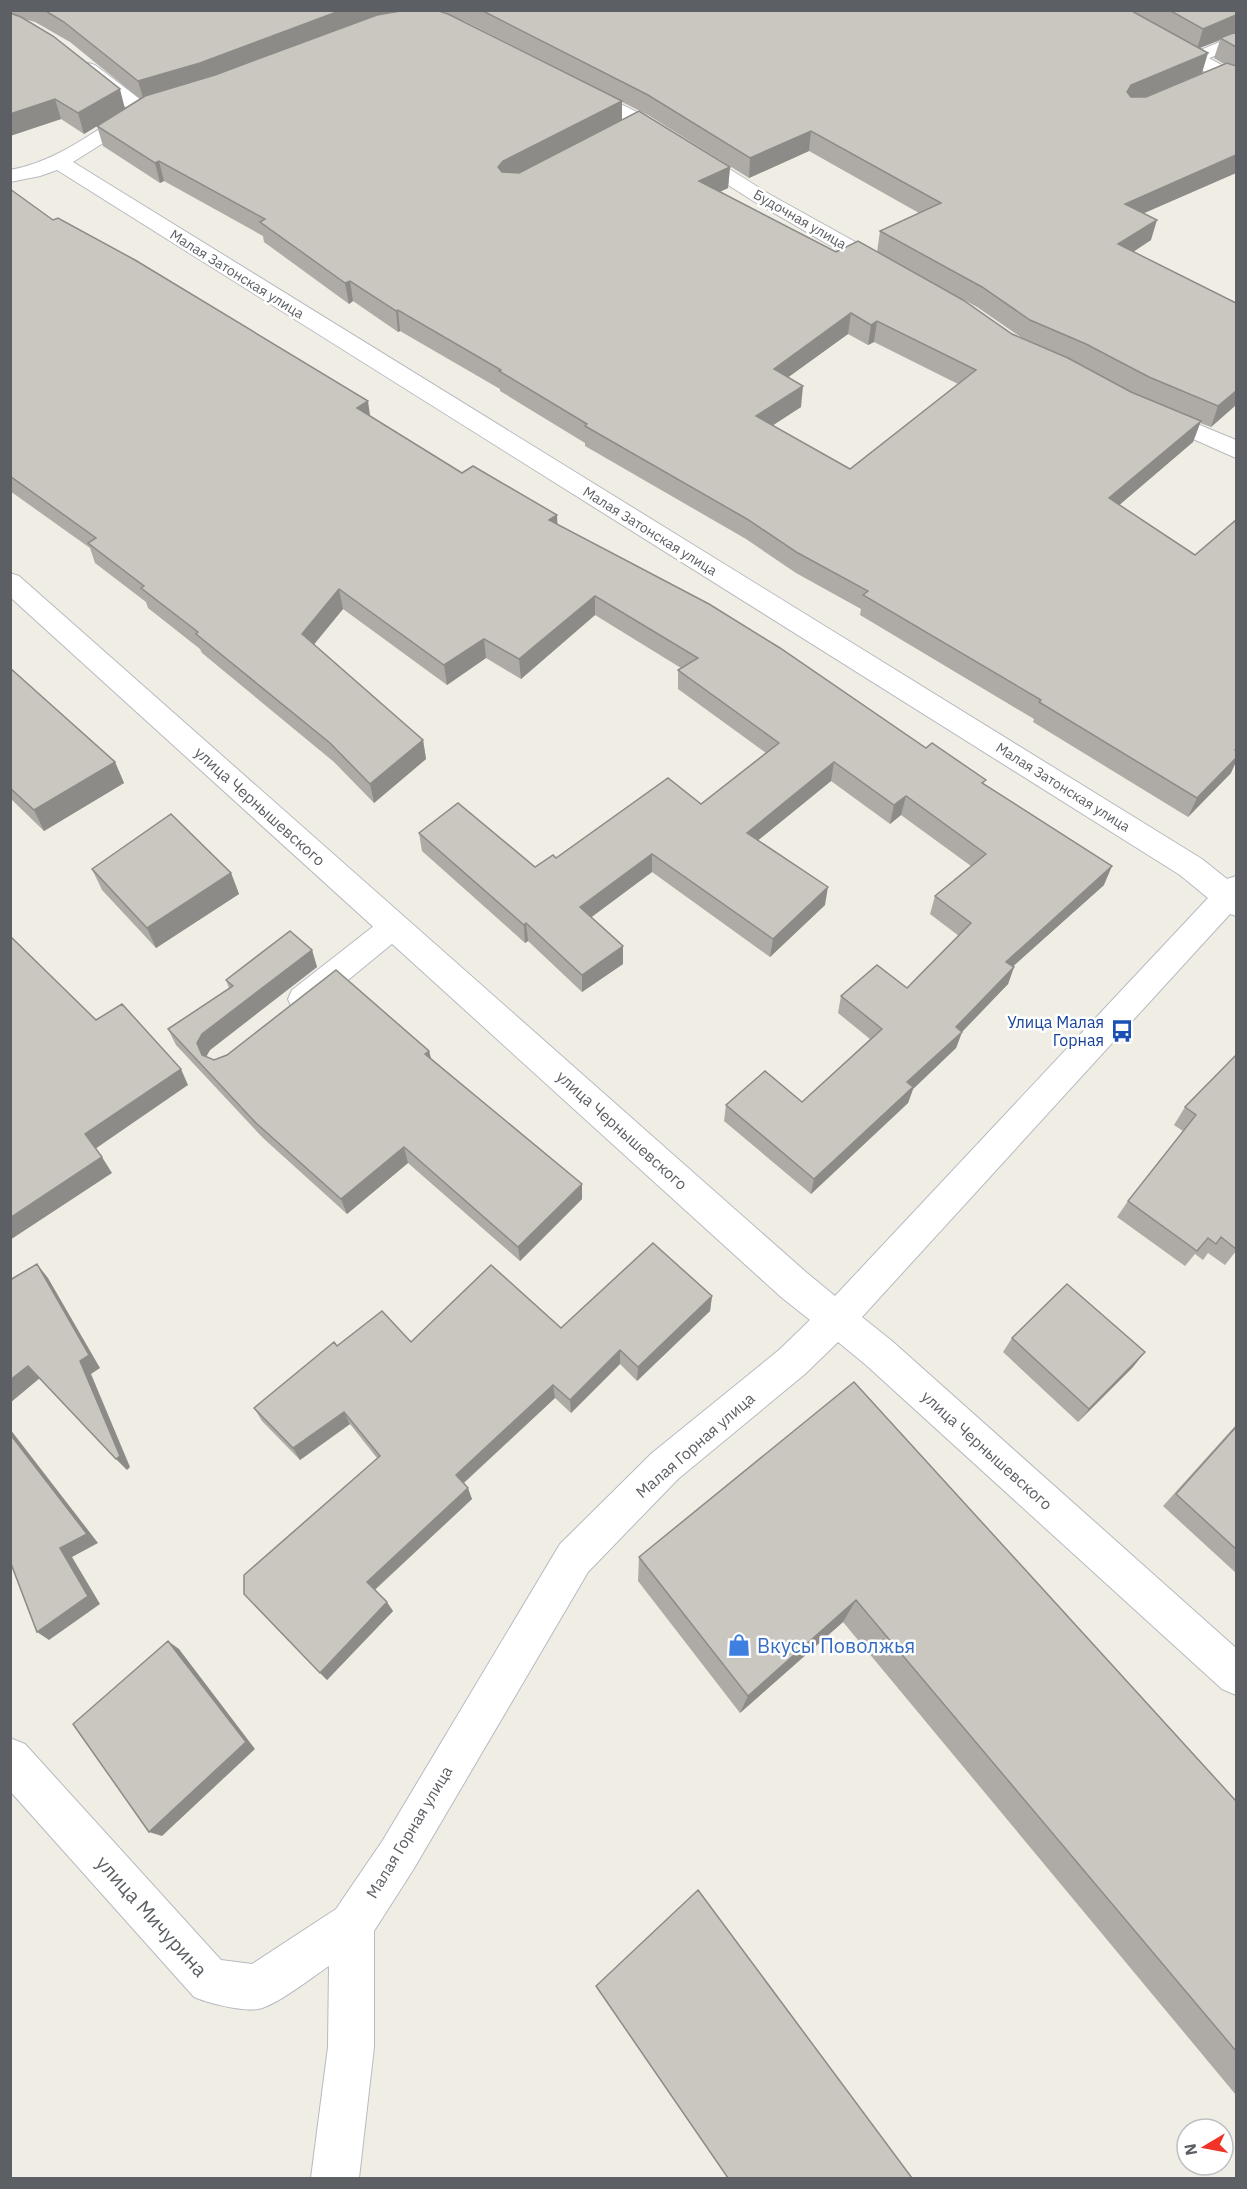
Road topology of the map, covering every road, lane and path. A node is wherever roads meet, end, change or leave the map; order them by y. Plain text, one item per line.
1 (1107, 10) edge
2 (1236, 40) edge
3 (71, 55) edge
4 (1195, 59) junction
5 (1229, 77) edge
6 (564, 82) edge
7 (1202, 82) edge
8 (162, 104) edge
9 (142, 110) junction
10 (640, 121) junction
11 (616, 134) edge
12 (59, 162) junction
13 (10, 176) edge
14 (906, 280) edge
15 (1132, 405) edge
16 (1236, 450) edge
17 (10, 582) edge
18 (1234, 896) edge
19 (393, 926) junction
20 (284, 1014) edge
21 (836, 1320) junction
22 (1236, 1675) edge
23 (10, 1759) edge
24 (352, 1925) junction
25 (335, 2178) edge

1 - 4 street
2 - 4 lane
3 - 9 lane
4 - 5 street
5 - 7 lane
6 - 10 street, Будочная улица
8 - 9 street
9 - 12 street
10 - 11 lane
10 - 14 street, Будочная улица
12 - 13 street
12 - 18 street, Малая Затонская улица
15 - 16 street
17 - 19 street, улица Чернышевского
18 - 21 street, Малая Горная улица
19 - 20 lane
19 - 21 street, улица Чернышевского
21 - 22 street, улица Чернышевского
21 - 24 street, Малая Горная улица
23 - 24 street, улица Мичурина
24 - 25 street

